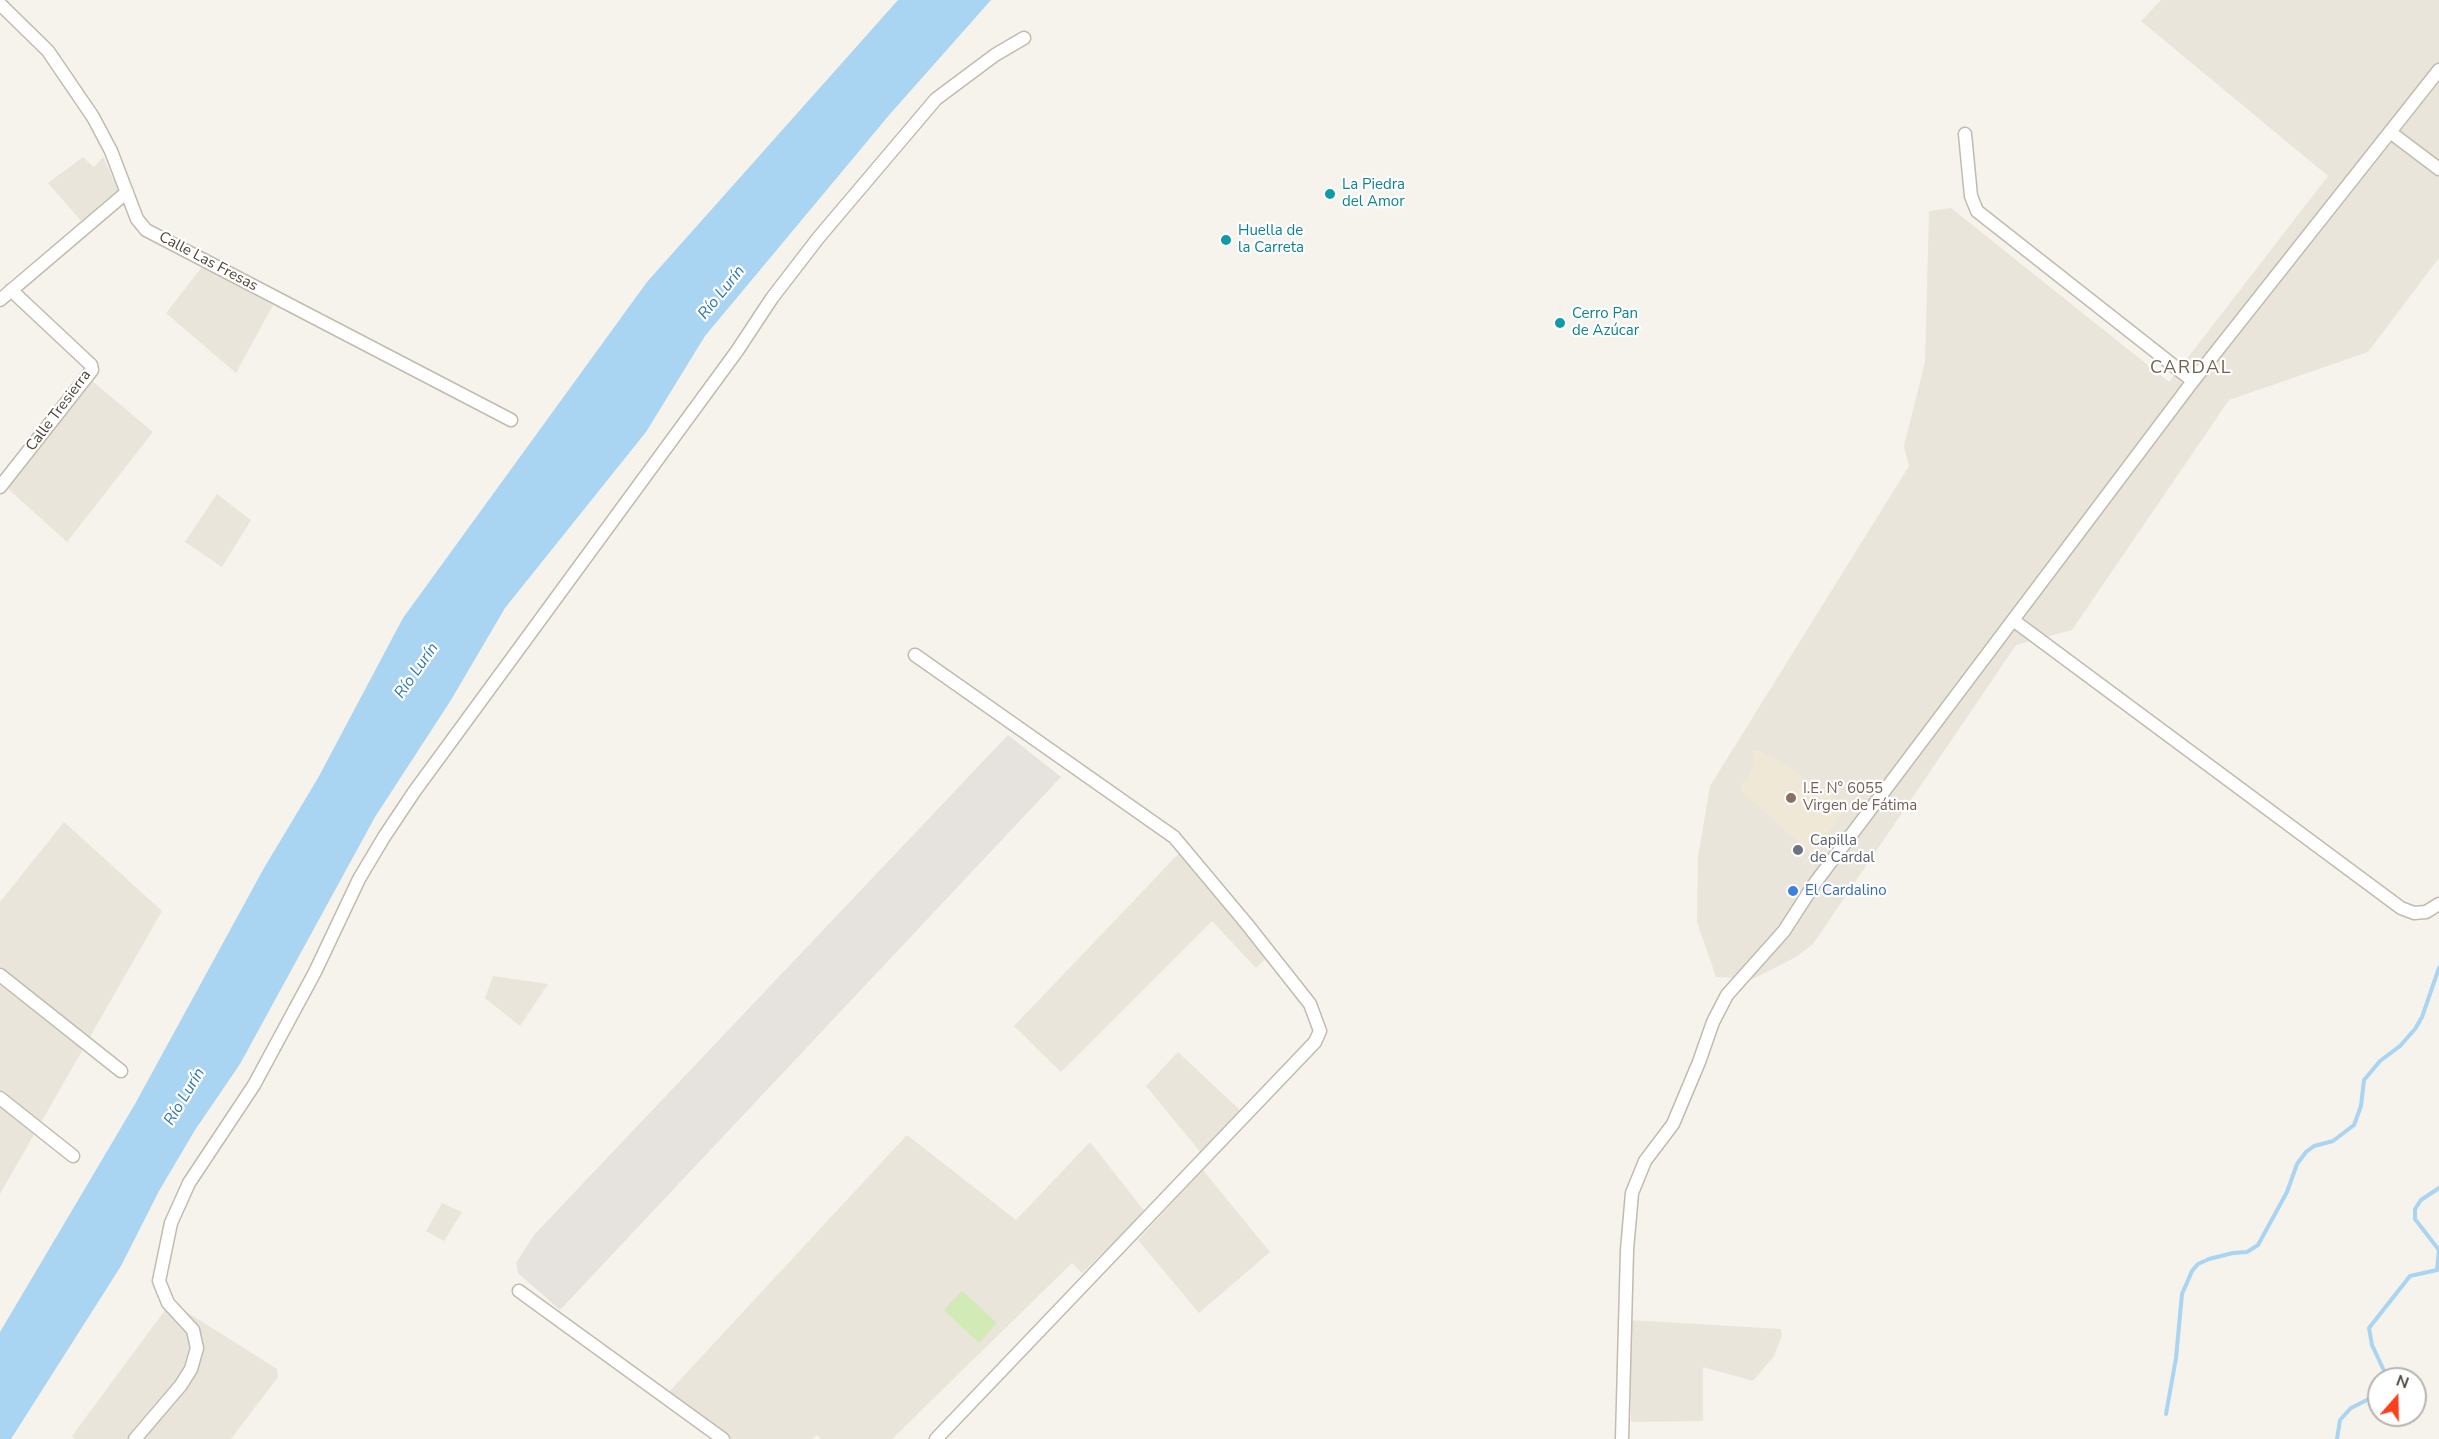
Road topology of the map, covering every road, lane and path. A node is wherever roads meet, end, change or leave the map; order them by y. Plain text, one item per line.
1 (0, 4) edge
2 (1024, 38) dead end
3 (2439, 70) edge
4 (2390, 132) junction
5 (1965, 134) dead end
6 (2439, 169) edge
7 (127, 192) junction
8 (11, 290) junction
9 (0, 300) edge
10 (2193, 381) junction
11 (511, 420) dead end
12 (0, 487) edge
13 (2013, 620) junction
14 (915, 655) dead end
15 (2439, 904) edge
16 (0, 975) edge
17 (121, 1071) dead end
18 (0, 1098) edge
19 (73, 1156) dead end
20 (519, 1291) dead end
21 (135, 1439) edge
22 (723, 1439) edge
23 (936, 1439) edge
24 (1622, 1439) edge

1 - 7 street, Calle Las Fresas
2 - 21 street
3 - 4 street
4 - 6 street
4 - 10 street
5 - 10 street
7 - 8 street
7 - 11 street, Calle Las Fresas
8 - 9 street
8 - 12 street, Calle Tresierra
10 - 13 street
13 - 15 street
13 - 24 street
14 - 23 street
16 - 17 street
18 - 19 street
20 - 22 street

